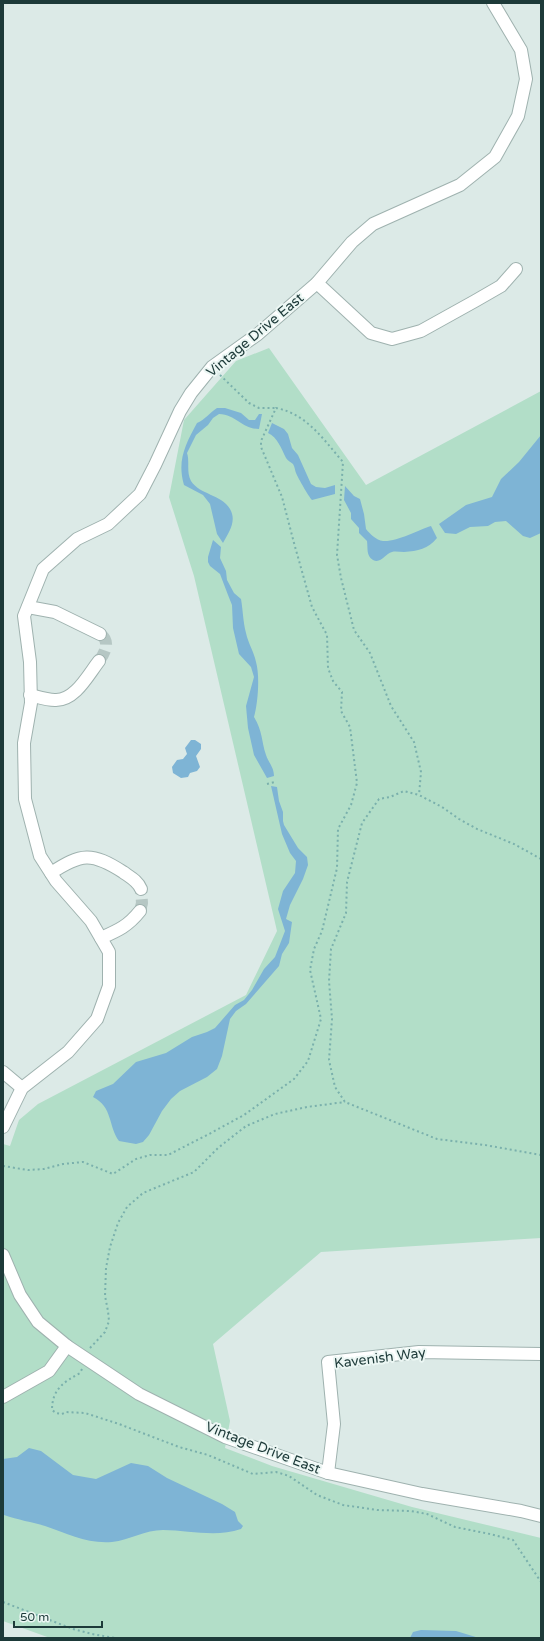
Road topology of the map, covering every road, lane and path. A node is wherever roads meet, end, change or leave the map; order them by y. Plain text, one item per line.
1 (493, 3) edge
2 (516, 269) dead end
3 (317, 283) junction
4 (212, 367) junction
5 (276, 408) junction
6 (28, 607) junction
7 (100, 634) dead end
8 (99, 661) tunnel mouth
9 (30, 695) junction
10 (275, 782) dead end
11 (267, 784) dead end
12 (419, 795) junction
13 (541, 859) edge
14 (51, 873) junction
15 (140, 889) tunnel mouth
16 (140, 911) tunnel mouth
17 (101, 938) junction
18 (3, 1072) edge
19 (22, 1088) junction
20 (346, 1102) junction
21 (3, 1127) edge
22 (541, 1155) edge
23 (3, 1166) edge
24 (3, 1255) edge
25 (67, 1346) junction
26 (541, 1354) edge
27 (86, 1358) junction
28 (3, 1397) edge
29 (328, 1473) junction
30 (541, 1516) edge
31 (541, 1582) edge
32 (3, 1602) edge
33 (115, 1638) edge

1 - 3 street, Vintage Drive East
2 - 3 street
3 - 4 street, Vintage Drive East
4 - 5 path
4 - 6 street, Vintage Drive East
5 - 12 path
5 - 23 path
6 - 7 street
6 - 9 street, Vintage Drive East
8 - 9 street
9 - 14 street, Vintage Drive East
10 - 11 path
12 - 13 path
12 - 20 path
14 - 15 street
14 - 17 street, Vintage Drive East
16 - 17 street
17 - 19 street, Vintage Drive East
18 - 19 street
19 - 21 street, Vintage Drive East
20 - 22 path
20 - 27 path
24 - 25 street, Vintage Drive East
25 - 27 street, Vintage Drive East
25 - 28 street
26 - 29 street, Kavenish Way
27 - 29 street, Vintage Drive East
27 - 31 path
29 - 30 street, Vintage Drive East
32 - 33 path

